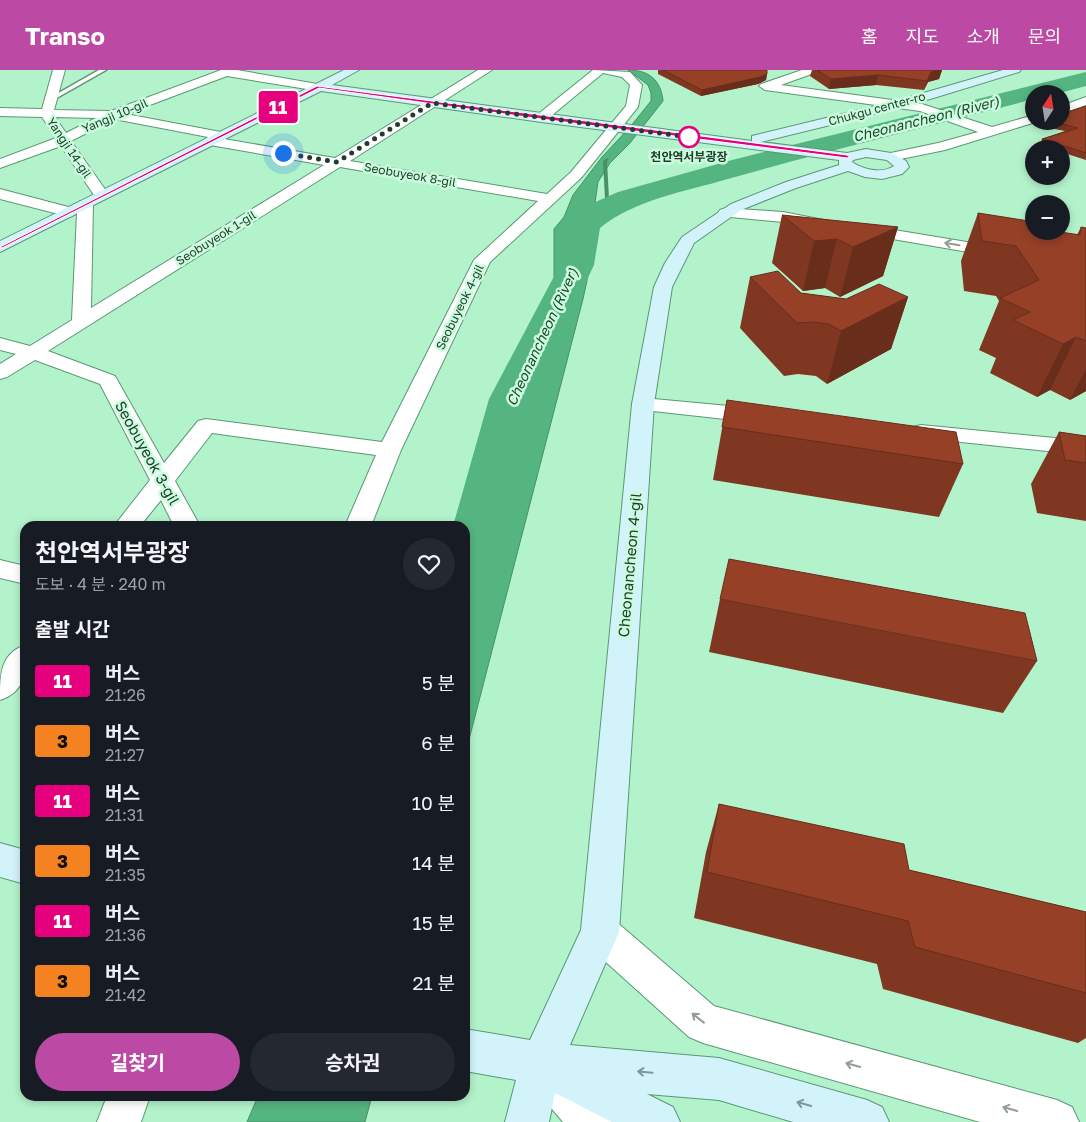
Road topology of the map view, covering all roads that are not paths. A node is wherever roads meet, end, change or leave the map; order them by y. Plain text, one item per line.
1 (59, 70) edge
2 (103, 70) edge
3 (353, 70) edge
4 (486, 70) edge
5 (601, 70) edge
6 (813, 70) edge
7 (1012, 70) edge
8 (229, 71) edge
9 (319, 87) junction
10 (50, 99) junction
11 (1086, 101) edge
12 (432, 103) junction
13 (900, 104) junction
14 (1070, 107) edge
15 (0, 112) edge
16 (46, 114) junction
17 (112, 115) junction
18 (541, 118) junction
19 (1025, 122) edge
20 (617, 128) junction
21 (992, 132) junction
22 (215, 139) junction
23 (63, 140) junction
24 (744, 143) junction
25 (337, 162) junction
26 (848, 162) junction
27 (0, 164) edge
28 (0, 194) edge
29 (101, 195) junction
30 (551, 199) junction
31 (78, 208) junction
32 (726, 213) junction
33 (0, 247) edge
34 (1018, 255) edge
35 (81, 323) junction
36 (0, 344) edge
37 (34, 353) junction
38 (0, 373) edge
39 (643, 404) junction
40 (781, 418) edge
41 (899, 430) edge
42 (1086, 448) edge
43 (390, 450) junction
44 (163, 480) junction
45 (131, 521) edge
46 (184, 521) edge
47 (360, 521) edge
48 (0, 569) edge
49 (20, 574) edge
50 (20, 662) edge
51 (0, 688) edge
52 (0, 860) edge
53 (20, 866) edge
54 (600, 932) junction
55 (470, 1051) edge
56 (541, 1063) junction
57 (126, 1101) edge
58 (119, 1122) edge
59 (527, 1122) edge
60 (591, 1122) edge
61 (658, 1122) edge
62 (868, 1122) edge
63 (1057, 1122) edge

1 - 10 street, Yangji 14-gil
2 - 10 lane
3 - 9 street
4 - 12 street, Seobuyeok 1-gil
5 - 18 street
5 - 20 street, Seobuyeok 4-gil
6 - 13 street
7 - 13 street, Chukgu center-ro
8 - 9 street
8 - 17 street, Yangji 10-gil
9 - 12 street
9 - 22 street
10 - 16 street, Yangji 14-gil
11 - 14 street
12 - 18 street
12 - 25 street, Seobuyeok 1-gil
13 - 21 street
13 - 24 street, Chukgu center-ro
15 - 16 street
16 - 17 street
16 - 23 street, Yangji 14-gil
17 - 22 street, Seobuyeok 8-gil
17 - 23 street, Yangji 10-gil
18 - 20 street
19 - 21 street
20 - 24 street
20 - 30 street, Seobuyeok 4-gil
21 - 26 street
22 - 25 street, Seobuyeok 8-gil
22 - 29 street
23 - 27 street, Yangji 10-gil
23 - 29 street, Yangji 14-gil
24 - 26 street
25 - 30 street, Seobuyeok 8-gil
25 - 35 street, Seobuyeok 1-gil
26 - 32 street, Cheonancheon 4-gil
28 - 31 street
29 - 31 street
30 - 43 street, Seobuyeok 4-gil
31 - 33 street
31 - 35 street
34 -> 32 street
32 - 39 street, Cheonancheon 4-gil
35 - 37 street, Seobuyeok 1-gil
36 - 37 street
37 - 38 street, Seobuyeok 1-gil
37 - 44 street, Seobuyeok 3-gil
39 - 40 street
39 - 54 street, Cheonancheon 4-gil
41 - 42 street
43 - 44 street
43 - 47 street, Seobuyeok 4-gil
44 - 45 street
44 - 46 street, Seobuyeok 3-gil
48 - 49 street
50 - 51 street
52 - 53 street
54 - 56 street, Cheonancheon 4-gil
63 -> 54 street
55 - 56 street
56 - 59 street, Cheonancheon 4-gil
56 - 60 street
56 - 61 street
62 -> 56 street
57 - 58 street

